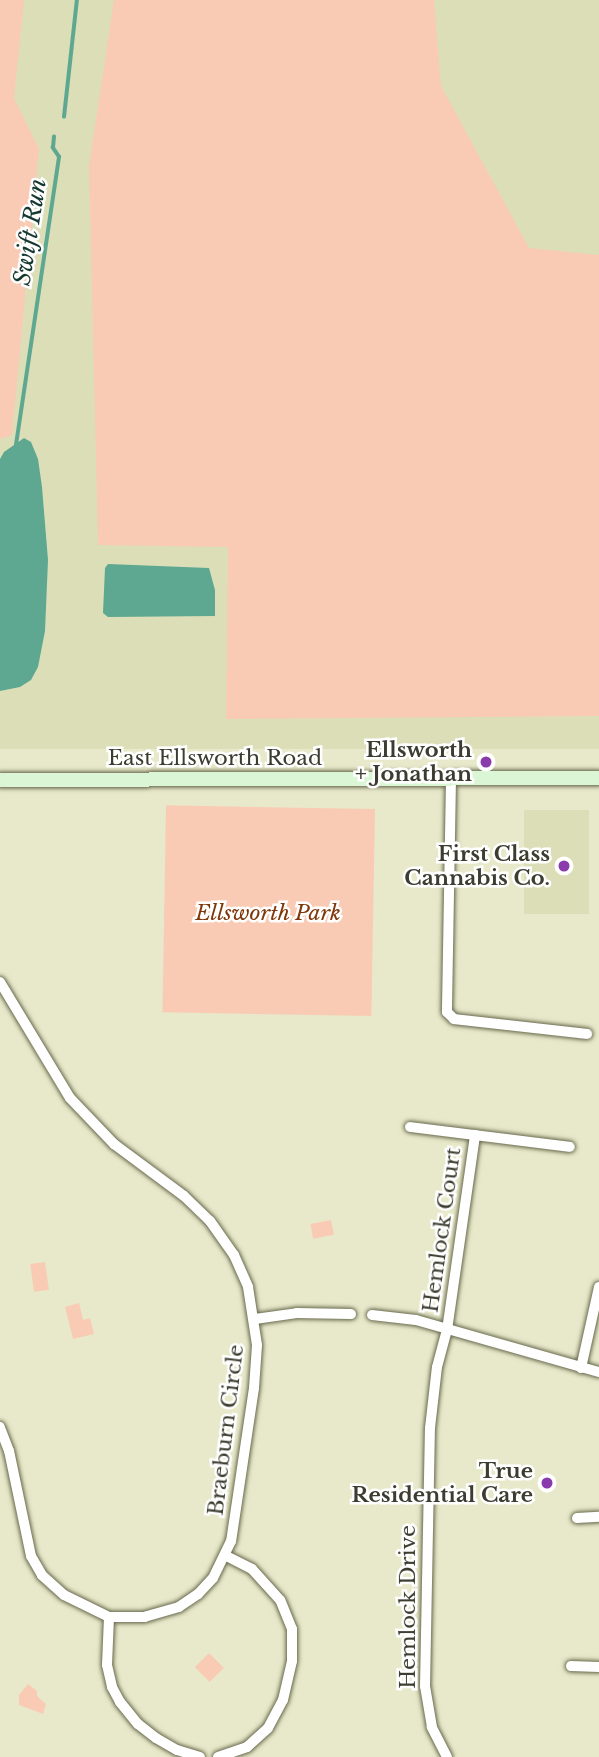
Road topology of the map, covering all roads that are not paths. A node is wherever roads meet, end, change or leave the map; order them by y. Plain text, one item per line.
1 (599, 778) edge
2 (451, 779) junction
3 (0, 780) edge
4 (0, 982) edge
5 (587, 1034) dead end
6 (410, 1127) dead end
7 (475, 1135) junction
8 (570, 1147) dead end
9 (599, 1287) edge
10 (351, 1314) dead end
11 (372, 1315) dead end
12 (255, 1319) junction
13 (447, 1330) junction
14 (581, 1368) junction
15 (599, 1372) edge
16 (0, 1427) edge
17 (599, 1517) edge
18 (577, 1518) dead end
19 (226, 1556) junction
20 (108, 1617) junction
21 (571, 1666) dead end
22 (599, 1667) edge
23 (200, 1757) edge
24 (218, 1757) edge
25 (447, 1757) edge

1 - 2 main road, East Ellsworth Road
2 - 3 main road, East Ellsworth Road
2 - 5 street
4 - 12 street, Braeburn Circle
6 - 7 street, Hemlock Court
7 - 8 street, Hemlock Court
7 - 13 street, Hemlock Court
9 - 14 street
10 - 12 street
11 - 13 street
12 - 19 street, Braeburn Circle
13 - 14 street
13 - 25 street, Hemlock Drive
14 - 15 street
16 - 20 street, Braeburn Circle
17 - 18 street
19 - 20 street, Braeburn Circle
19 - 24 street
20 - 23 street
21 - 22 street

